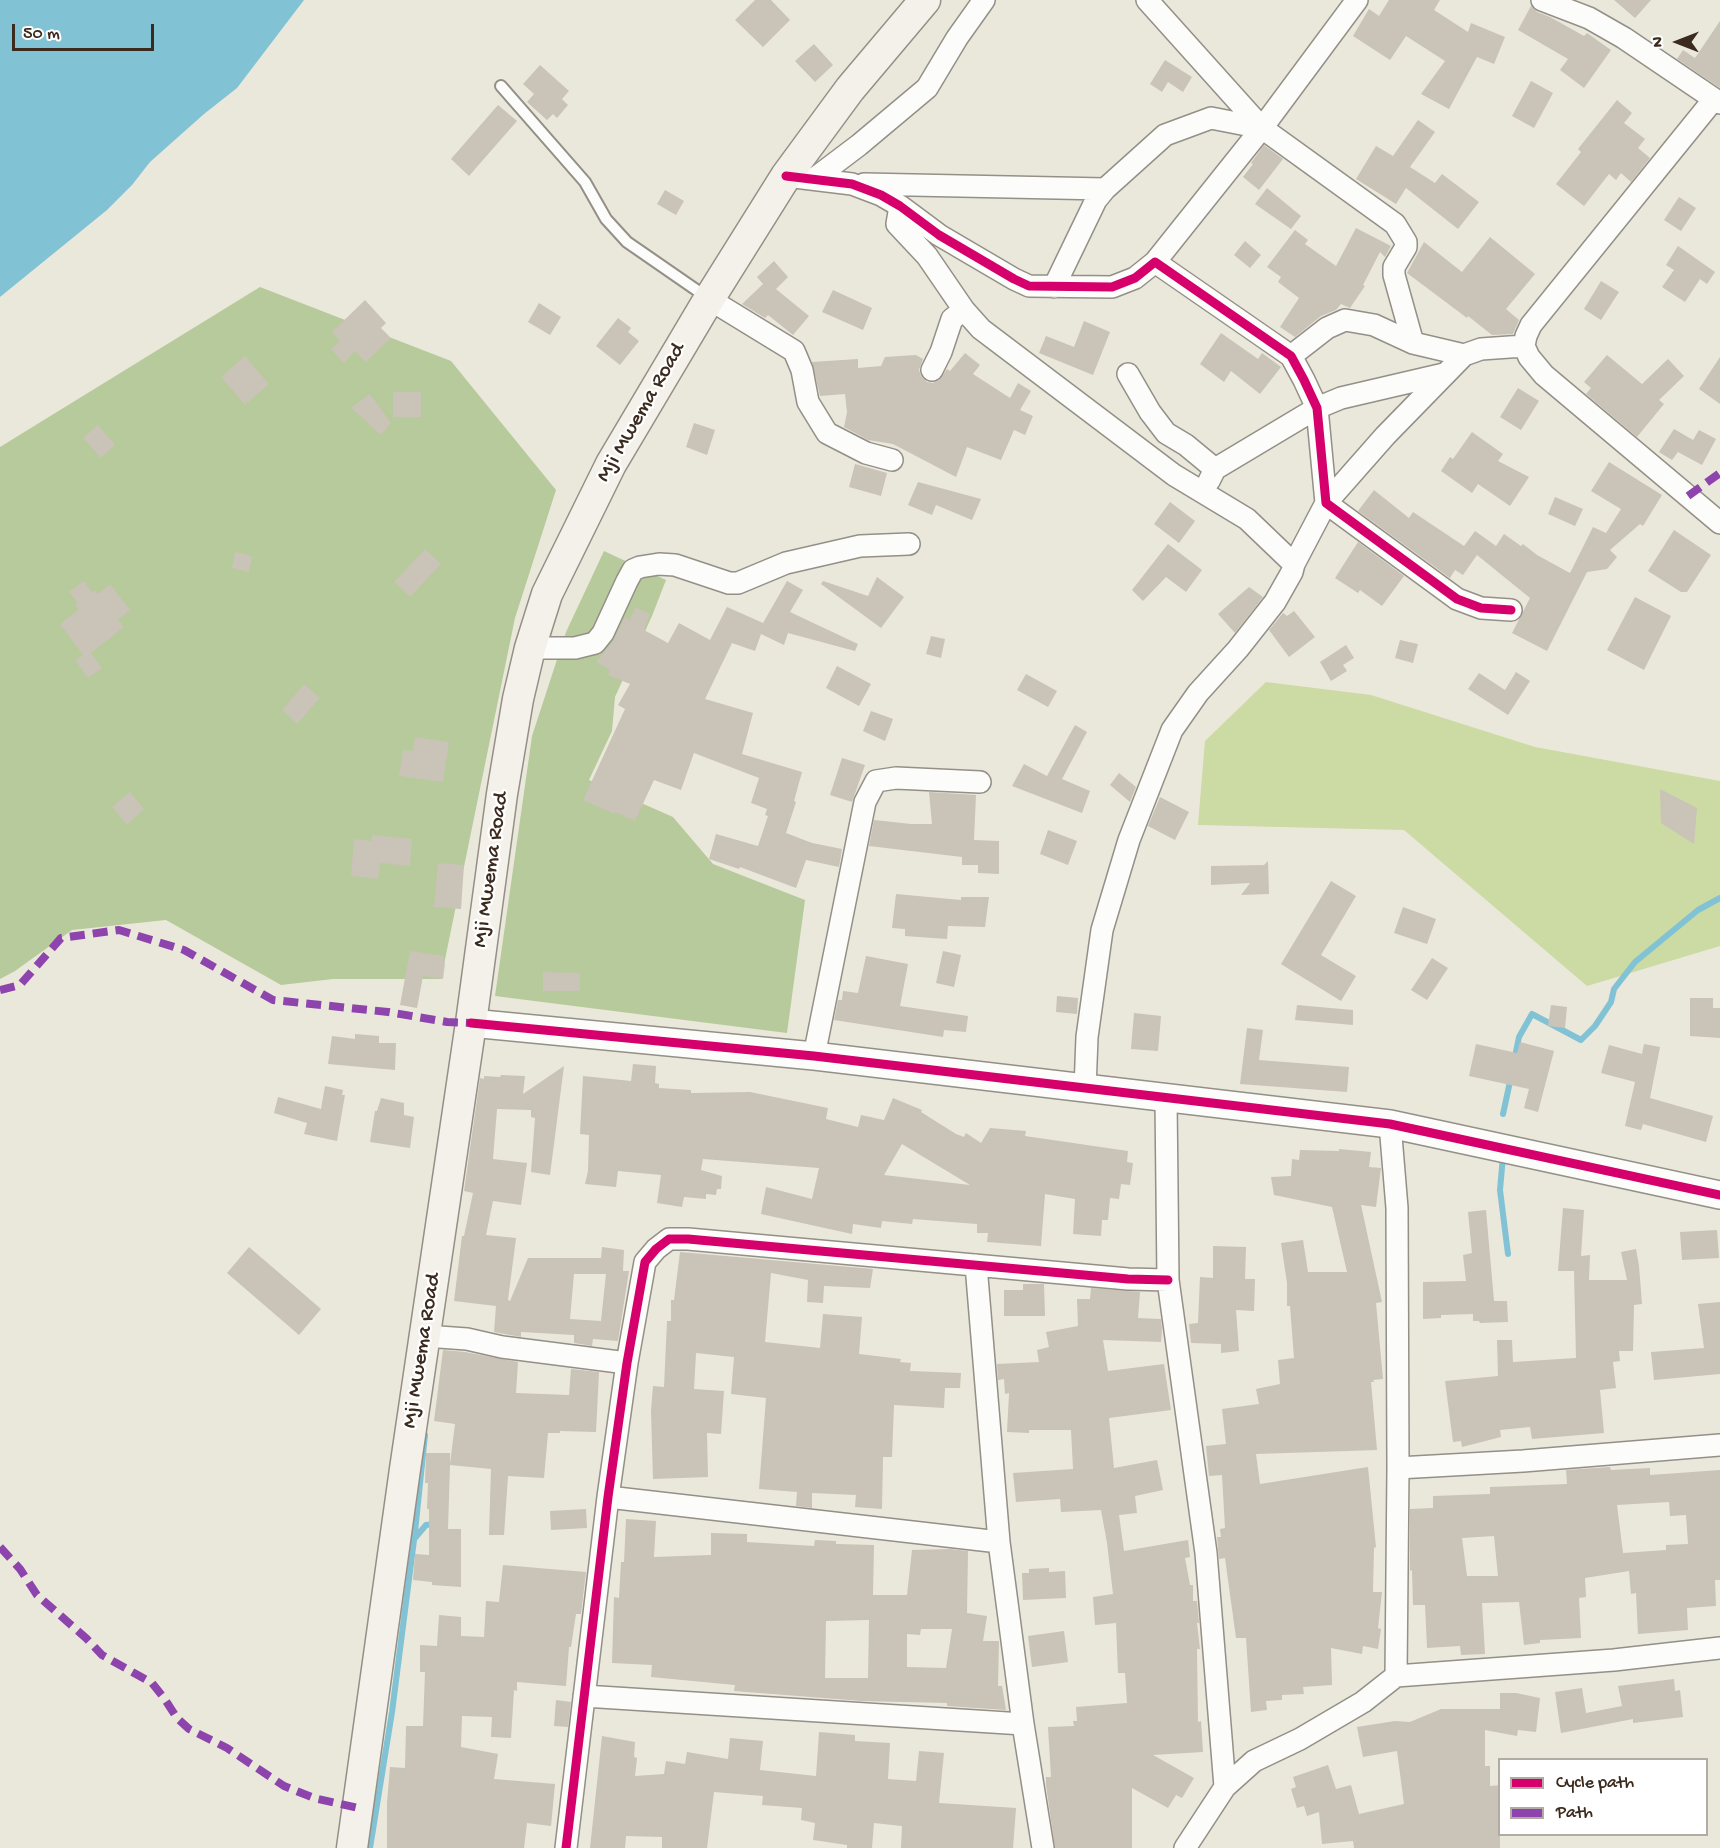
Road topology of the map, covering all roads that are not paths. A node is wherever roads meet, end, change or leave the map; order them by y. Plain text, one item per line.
1 (925, 0) edge
2 (984, 0) edge
3 (1147, 0) edge
4 (1357, 0) edge
5 (1542, 0) edge
6 (501, 86) dead end
7 (1717, 101) edge
8 (1262, 128) junction
9 (800, 178) junction
10 (852, 184) junction
11 (1105, 189) junction
12 (900, 206) junction
13 (1155, 262) junction
14 (1054, 287) junction
15 (709, 299) junction
16 (964, 310) junction
17 (1413, 343) junction
18 (1524, 346) junction
19 (1464, 355) junction
20 (1291, 356) junction
21 (932, 370) dead end
22 (1128, 374) dead end
23 (1444, 374) junction
24 (1317, 408) junction
25 (892, 460) dead end
26 (1215, 469) junction
27 (1203, 493) junction
28 (1326, 503) junction
29 (1720, 523) edge
30 (909, 544) dead end
31 (1294, 564) junction
32 (1511, 610) dead end
33 (530, 648) junction
34 (980, 782) dead end
35 (471, 1023) junction
36 (814, 1056) junction
37 (1085, 1089) junction
38 (1166, 1099) junction
39 (1390, 1124) junction
40 (1720, 1195) edge
41 (976, 1265) junction
42 (1168, 1280) junction
43 (425, 1336) junction
44 (627, 1363) junction
45 (1720, 1444) edge
46 (1398, 1468) junction
47 (608, 1497) junction
48 (999, 1542) junction
49 (1720, 1648) edge
50 (1396, 1676) junction
51 (584, 1696) junction
52 (1023, 1724) junction
53 (1225, 1787) junction
54 (352, 1848) edge
55 (566, 1848) edge
56 (1043, 1848) edge
57 (1185, 1848) edge

1 - 9 main road, Mji Mwema Road
2 - 9 street
3 - 8 street
4 - 8 street
5 - 7 street
6 - 15 lane
7 - 18 street
8 - 11 street
8 - 13 street
8 - 17 street
9 - 10 street
9 - 15 main road, Mji Mwema Road
10 - 11 street
10 - 12 street
11 - 14 street
12 - 14 street
12 - 16 street
13 - 14 street
13 - 20 street
15 - 25 street
15 - 33 main road, Mji Mwema Road
16 - 21 street
16 - 27 street
17 - 19 street
17 - 20 street
18 - 19 street
18 - 29 street
19 - 23 street
20 - 24 street
22 - 26 street
23 - 24 street
23 - 28 street
24 - 26 street
24 - 28 street
26 - 27 street
27 - 31 street
28 - 31 street
28 - 32 street
30 - 33 street
31 - 37 street
33 - 35 main road, Mji Mwema Road
34 - 36 street
35 - 36 street
35 - 43 main road, Mji Mwema Road
36 - 37 street
37 - 38 street
38 - 39 street
38 - 42 street
39 - 40 street
39 - 46 street
41 - 42 street
41 - 44 street
41 - 48 street
42 - 53 street
43 - 44 street
43 - 54 main road, Mji Mwema Road
44 - 47 street
45 - 46 street
46 - 50 street
47 - 48 street
47 - 51 street
48 - 52 street
49 - 50 street
50 - 53 street
51 - 52 street
51 - 55 street
52 - 56 street
53 - 57 street

